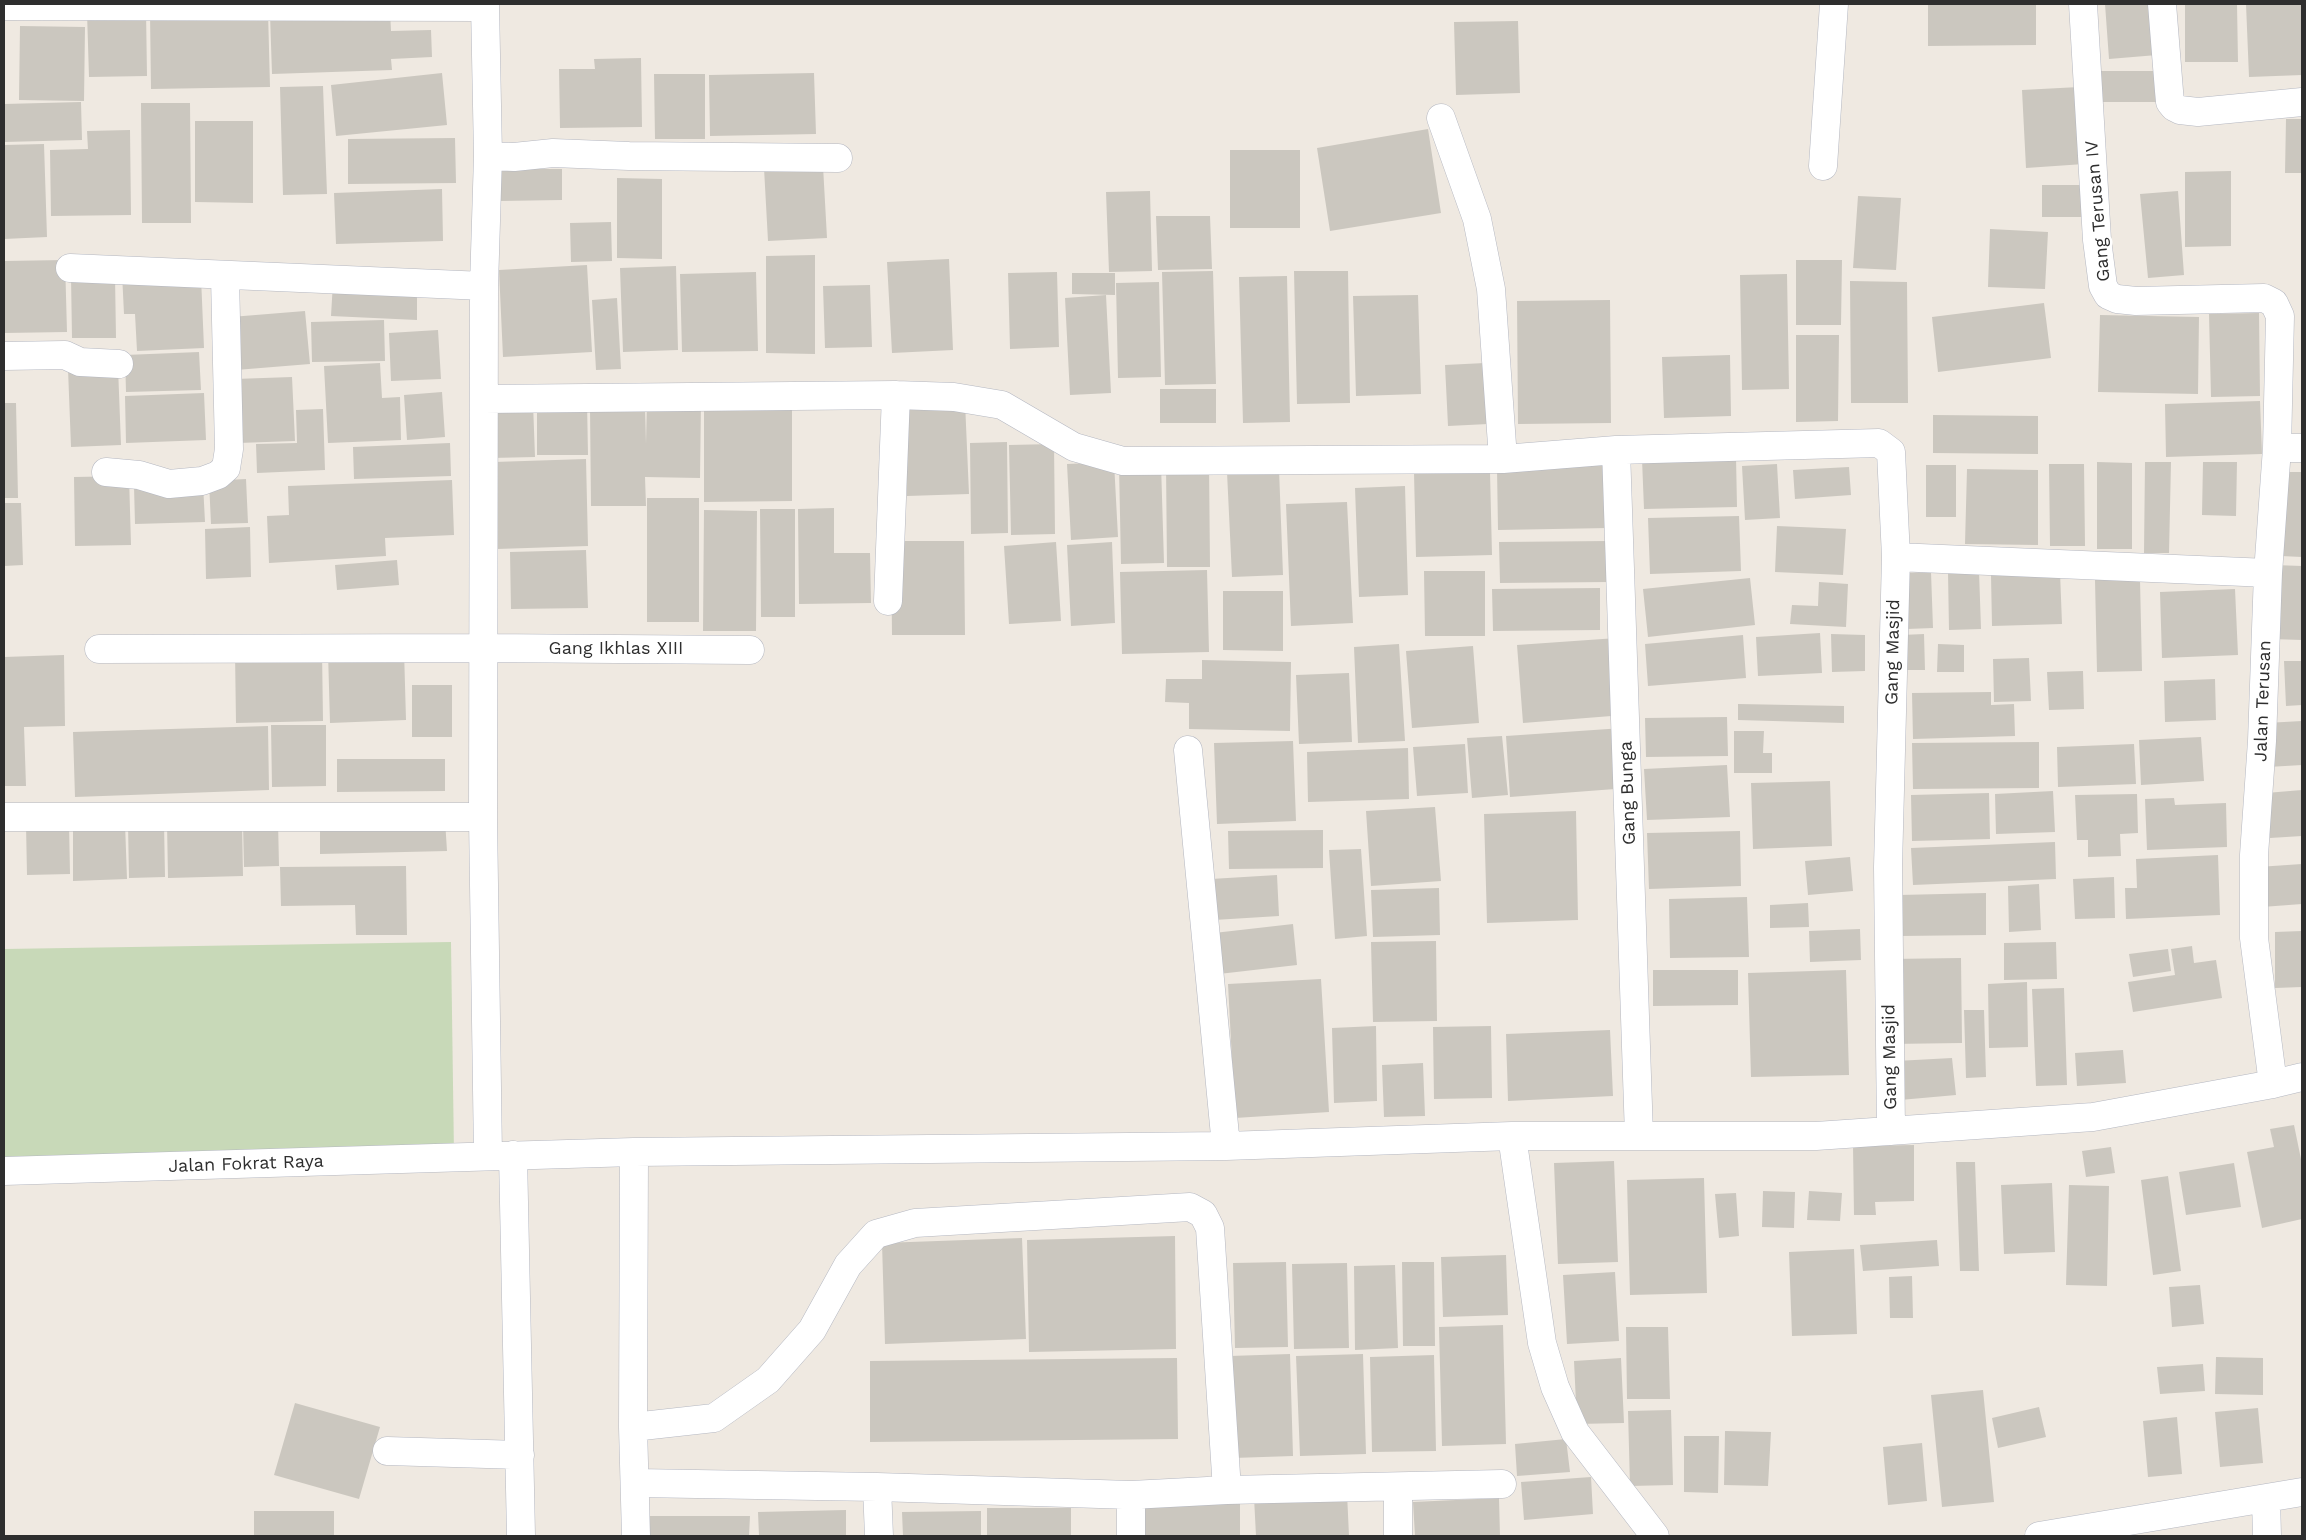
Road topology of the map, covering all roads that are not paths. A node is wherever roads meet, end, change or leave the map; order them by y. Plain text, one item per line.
1 (1834, 4) edge
2 (2083, 4) edge
3 (2162, 4) edge
4 (4, 6) edge
5 (485, 6) edge
6 (2302, 102) edge
7 (1441, 118) dead end
8 (488, 156) junction
9 (838, 158) dead end
10 (1823, 166) dead end
11 (70, 268) dead end
12 (225, 277) junction
13 (484, 286) junction
14 (2280, 316) joint
15 (4, 356) edge
16 (120, 364) dead end
17 (896, 395) junction
18 (484, 399) junction
19 (2290, 448) edge
20 (1616, 450) junction
21 (1503, 459) junction
22 (106, 472) dead end
23 (1896, 557) junction
24 (2268, 573) junction
25 (888, 601) dead end
26 (483, 648) junction
27 (99, 650) dead end
28 (750, 650) dead end
29 (1188, 750) dead end
30 (4, 817) edge
31 (483, 817) junction
32 (2302, 1077) edge
33 (2273, 1084) junction
34 (1891, 1131) junction
35 (1512, 1136) junction
36 (1639, 1136) junction
37 (1226, 1146) junction
38 (634, 1152) junction
39 (500, 1156) junction
40 (4, 1172) edge
41 (632, 1427) junction
42 (387, 1451) dead end
43 (520, 1455) junction
44 (636, 1483) junction
45 (1502, 1484) dead end
46 (877, 1487) junction
47 (1398, 1487) junction
48 (1226, 1490) junction
49 (2302, 1492) edge
50 (1131, 1495) junction
51 (2266, 1499) junction
52 (521, 1536) edge
53 (636, 1536) edge
54 (879, 1536) edge
55 (1132, 1536) edge
56 (1398, 1536) edge
57 (1655, 1536) edge
58 (2039, 1536) edge
59 (2267, 1536) edge

1 - 10 street
2 - 14 street, Gang Terusan IV
3 - 6 street
4 - 5 street
5 - 8 street
7 - 21 street
8 - 9 street
8 - 13 street
11 - 12 street
12 - 13 street
12 - 22 street
13 - 18 street
14 - 19 street, Jalan Terusan
15 - 16 street
17 - 18 street
17 - 21 street
17 - 25 street
18 - 26 street
19 - 24 street, Jalan Terusan
20 - 21 street
20 - 23 street, Gang Masjid
20 - 36 street, Gang Bunga
23 - 24 street
23 - 34 street, Gang Masjid
24 - 33 street, Jalan Terusan
26 - 27 street, Gang Ikhlas XIII
26 - 28 street, Gang Ikhlas XIII
26 - 31 street
29 - 37 street
30 - 31 street
31 - 39 street
32 - 33 street, Jalan Fokrat Raya
33 - 34 street, Jalan Fokrat Raya
34 - 36 street, Jalan Fokrat Raya
35 - 36 street, Jalan Fokrat Raya
35 - 37 street, Jalan Fokrat Raya
35 - 57 street
37 - 38 street, Jalan Fokrat Raya
38 - 39 street, Jalan Fokrat Raya
38 - 41 street
39 - 40 street, Jalan Fokrat Raya
39 - 43 street
41 - 44 street
41 - 48 street
42 - 43 street
43 - 52 street
44 - 46 street
44 - 53 street
45 - 47 street
46 - 50 street
46 - 54 street
47 - 48 street
47 - 56 street
48 - 50 street
49 - 51 street
50 - 55 street
51 - 58 street
51 - 59 street

